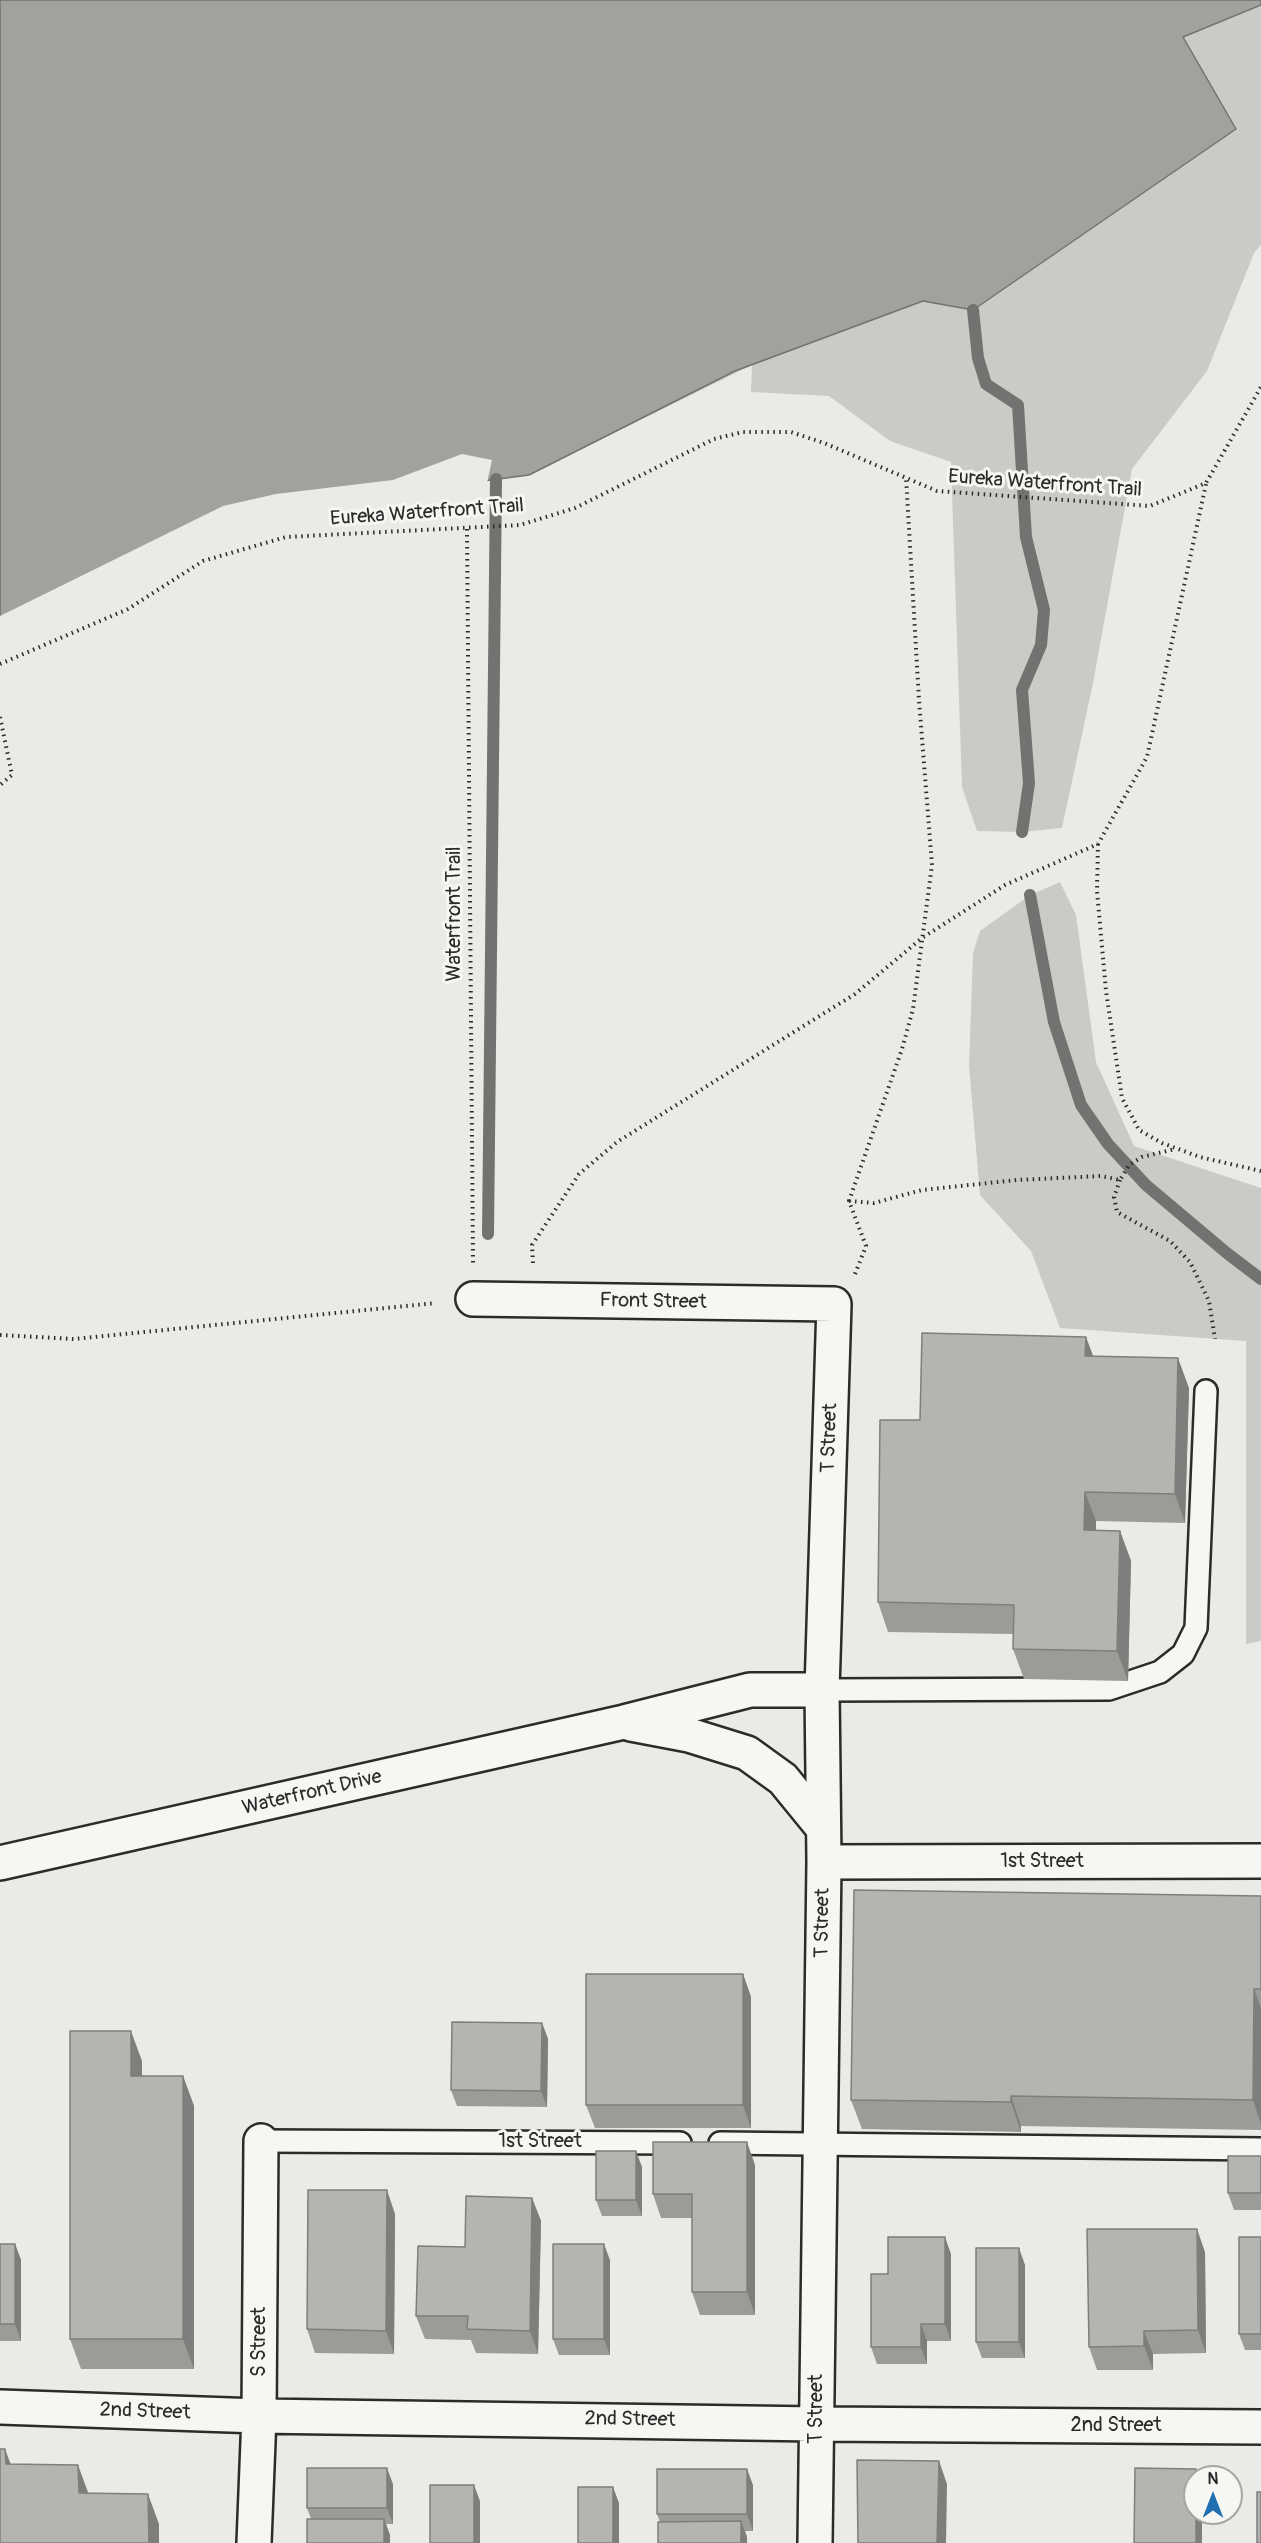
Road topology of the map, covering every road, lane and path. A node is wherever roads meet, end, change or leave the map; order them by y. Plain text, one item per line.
1 (1261, 387) edge
2 (906, 477) junction
3 (1206, 483) junction
4 (468, 529) junction
5 (0, 664) edge
6 (0, 717) edge
7 (0, 785) edge
8 (1098, 844) junction
9 (922, 938) junction
10 (1177, 1149) junction
11 (1261, 1171) edge
12 (1120, 1180) junction
13 (849, 1201) junction
14 (473, 1299) junction
15 (535, 1301) junction
16 (834, 1304) junction
17 (0, 1335) edge
18 (1215, 1339) dead end
19 (1206, 1391) dead end
20 (822, 1690) junction
21 (624, 1722) junction
22 (823, 1828) junction
23 (1261, 1861) edge
24 (824, 1862) junction
25 (0, 1863) edge
26 (261, 2141) joint
27 (819, 2144) junction
28 (1261, 2149) edge
29 (0, 2407) edge
30 (259, 2416) junction
31 (817, 2424) junction
32 (1261, 2427) edge
33 (254, 2543) edge
34 (815, 2543) edge

1 - 3 path
2 - 3 path, Eureka Waterfront Trail
2 - 4 path, Eureka Waterfront Trail
2 - 9 path
3 - 8 path
4 - 5 path, Eureka Waterfront Trail
4 - 14 path, Waterfront Trail
6 - 7 path
8 - 9 path
8 - 10 path
9 - 13 path
9 - 15 path
10 - 11 path
10 - 12 path
12 - 13 path
12 - 18 path
13 - 16 path
14 - 15 street, Front Street
14 - 17 path
15 - 16 street, Front Street
16 - 20 street, T Street
19 - 20 lane
20 - 21 street, Waterfront Drive
20 - 22 street, T Street
21 - 22 street, Waterfront Drive
21 - 25 street, Waterfront Drive
22 - 24 street, T Street
23 - 24 street, 1st Street
24 - 27 street, T Street
26 - 27 lane, 1st Street
26 - 30 street, S Street
27 - 28 lane, 1st Street
27 - 31 street, T Street
29 - 30 street, 2nd Street
30 - 31 street, 2nd Street
30 - 33 street, S Street
31 - 32 street, 2nd Street
31 - 34 street, T Street

